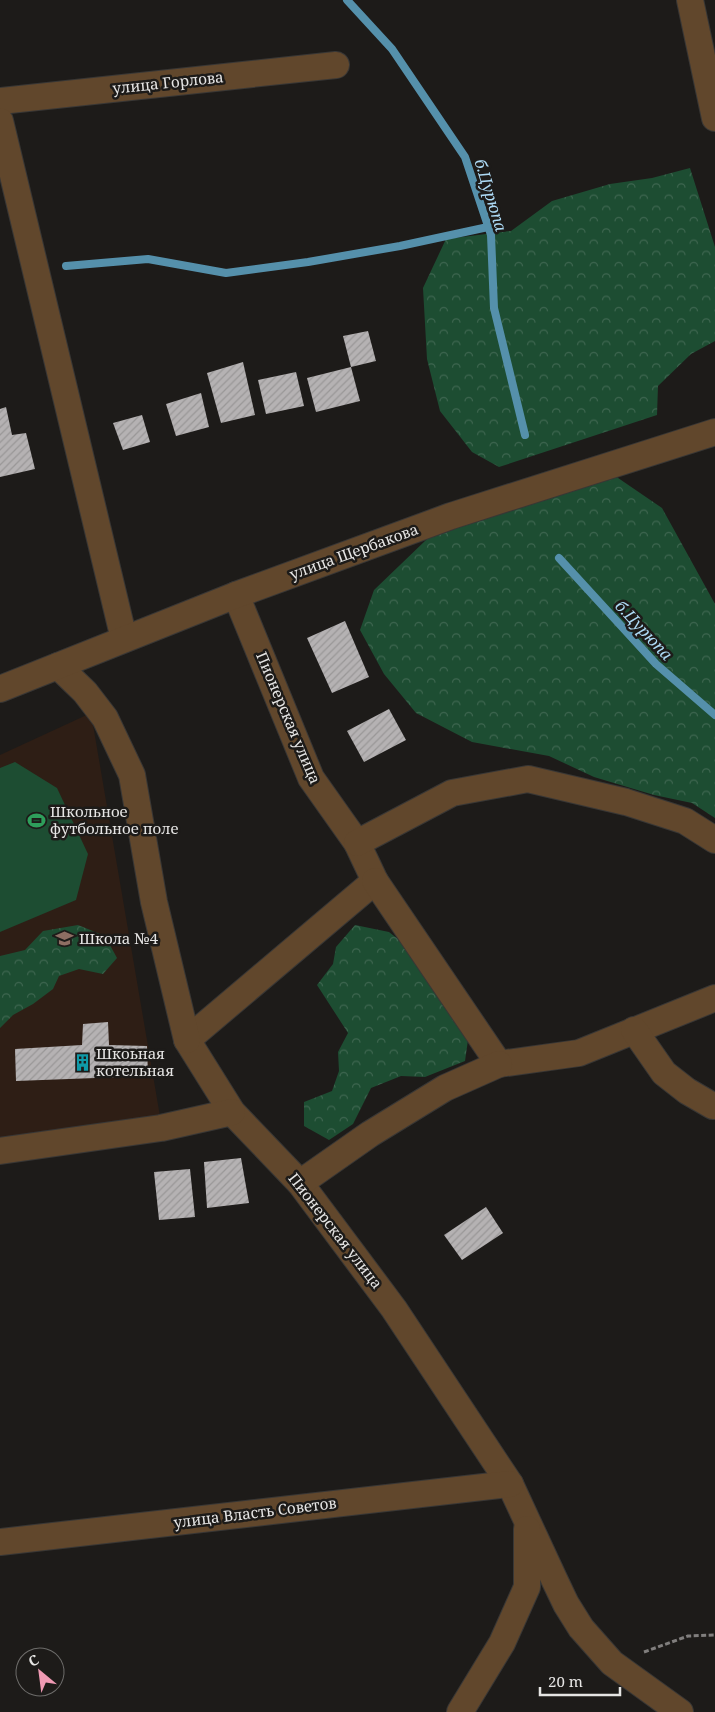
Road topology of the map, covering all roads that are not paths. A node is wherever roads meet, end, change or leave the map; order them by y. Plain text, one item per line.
1 (690, 0) edge
2 (336, 65) dead end
3 (0, 101) edge
4 (715, 118) edge
5 (0, 121) edge
6 (715, 432) edge
7 (236, 595) junction
8 (124, 639) junction
9 (58, 666) junction
10 (0, 689) edge
11 (715, 840) edge
12 (357, 843) junction
13 (375, 881) junction
14 (715, 998) edge
15 (634, 1030) junction
16 (187, 1040) junction
17 (499, 1064) junction
18 (715, 1106) edge
19 (232, 1112) junction
20 (0, 1151) edge
21 (300, 1183) junction
22 (510, 1484) junction
23 (528, 1521) junction
24 (0, 1542) edge
25 (460, 1712) edge
26 (680, 1712) edge

1 - 4 street
2 - 3 street, улица Горлова
5 - 8 street
6 - 7 street, улица Щербакова
7 - 8 street, улица Щербакова
7 - 12 street, Пионерская улица
8 - 9 street, улица Щербакова
9 - 10 street, улица Щербакова
9 - 16 street, Пионерская улица
11 - 12 street
12 - 13 street, Пионерская улица
13 - 16 street
13 - 17 street, Пионерская улица
14 - 15 street
15 - 17 street
15 - 18 street
16 - 19 street, Пионерская улица
17 - 21 street
19 - 20 street
19 - 21 street, Пионерская улица
21 - 22 street, Пионерская улица
22 - 23 street, Пионерская улица
22 - 24 street, улица Власть Советов
23 - 25 street
23 - 26 street, Пионерская улица

